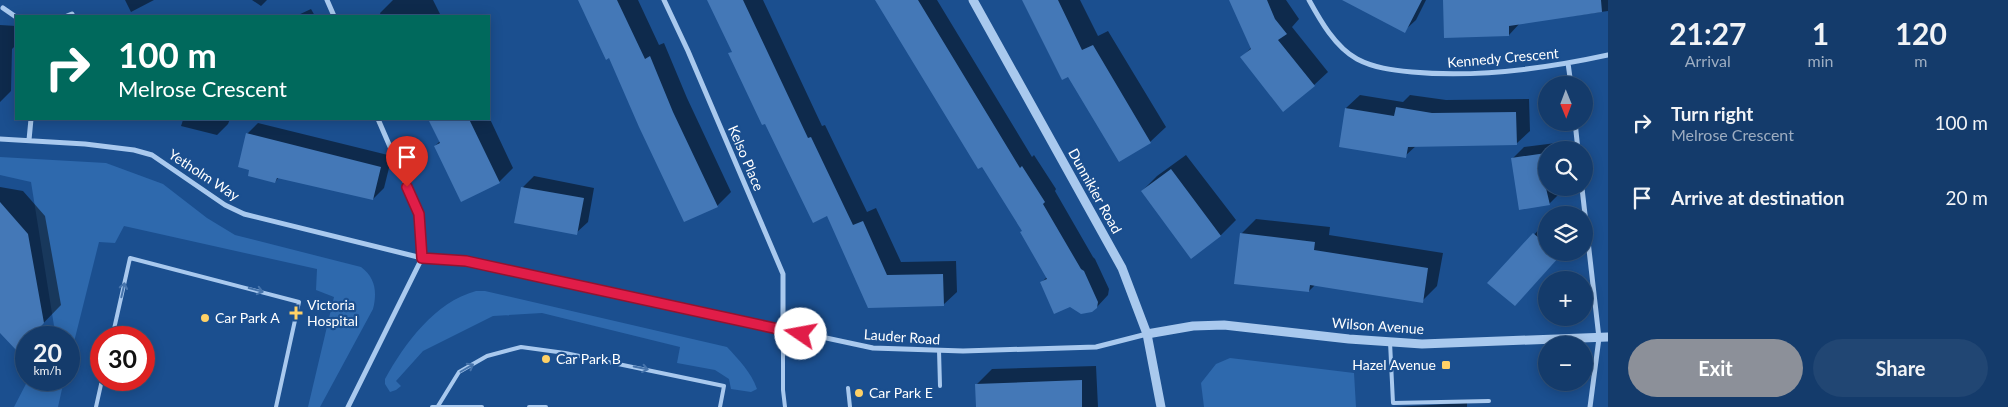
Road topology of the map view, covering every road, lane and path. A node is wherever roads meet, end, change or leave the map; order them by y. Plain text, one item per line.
1 (328, 0) edge
2 (664, 0) edge
3 (972, 0) edge
4 (1309, 0) edge
5 (3, 8) dead end
6 (334, 15) edge
7 (15, 16) edge
8 (1608, 55) edge
9 (1568, 63) junction
10 (1570, 76) edge
11 (31, 120) edge
12 (378, 120) edge
13 (0, 138) edge
14 (29, 140) junction
15 (1583, 196) edge
16 (422, 258) junction
17 (115, 326) edge
18 (783, 330) junction
19 (1148, 334) junction
20 (1604, 338) edge
21 (1390, 342) junction
22 (939, 350) junction
23 (940, 386) dead end
24 (848, 388) dead end
25 (100, 391) edge
26 (1489, 401) dead end
27 (438, 406) edge
28 (96, 407) edge
29 (276, 407) edge
30 (348, 407) edge
31 (432, 407) edge
32 (482, 407) edge
33 (529, 407) edge
34 (546, 407) edge
35 (720, 407) edge
36 (785, 407) edge
37 (850, 407) edge
38 (1161, 407) edge
39 (1590, 407) edge

1 - 6 street
2 - 18 street, Kelso Place
3 - 19 street, Dunnikier Road
4 - 9 street, Kennedy Crescent
5 - 7 street
8 - 9 street, Kennedy Crescent
9 - 10 street
11 - 14 street
12 - 16 street
13 - 14 street, Yetholm Way
14 - 16 street, Yetholm Way
15 - 20 street
16 - 18 street, Lauder Road
16 - 30 street
17 -> 29 lane
18 - 22 street, Lauder Road
18 - 36 lane
19 - 21 street, Wilson Avenue
19 - 22 street, Lauder Road
19 - 38 street, Dunnikier Road
20 - 21 street, Wilson Avenue
20 - 39 street
21 - 26 lane
22 - 23 lane
24 - 37 lane
25 - 28 lane
27 - 31 lane
27 - 32 lane
27 -> 35 lane
33 - 34 lane

